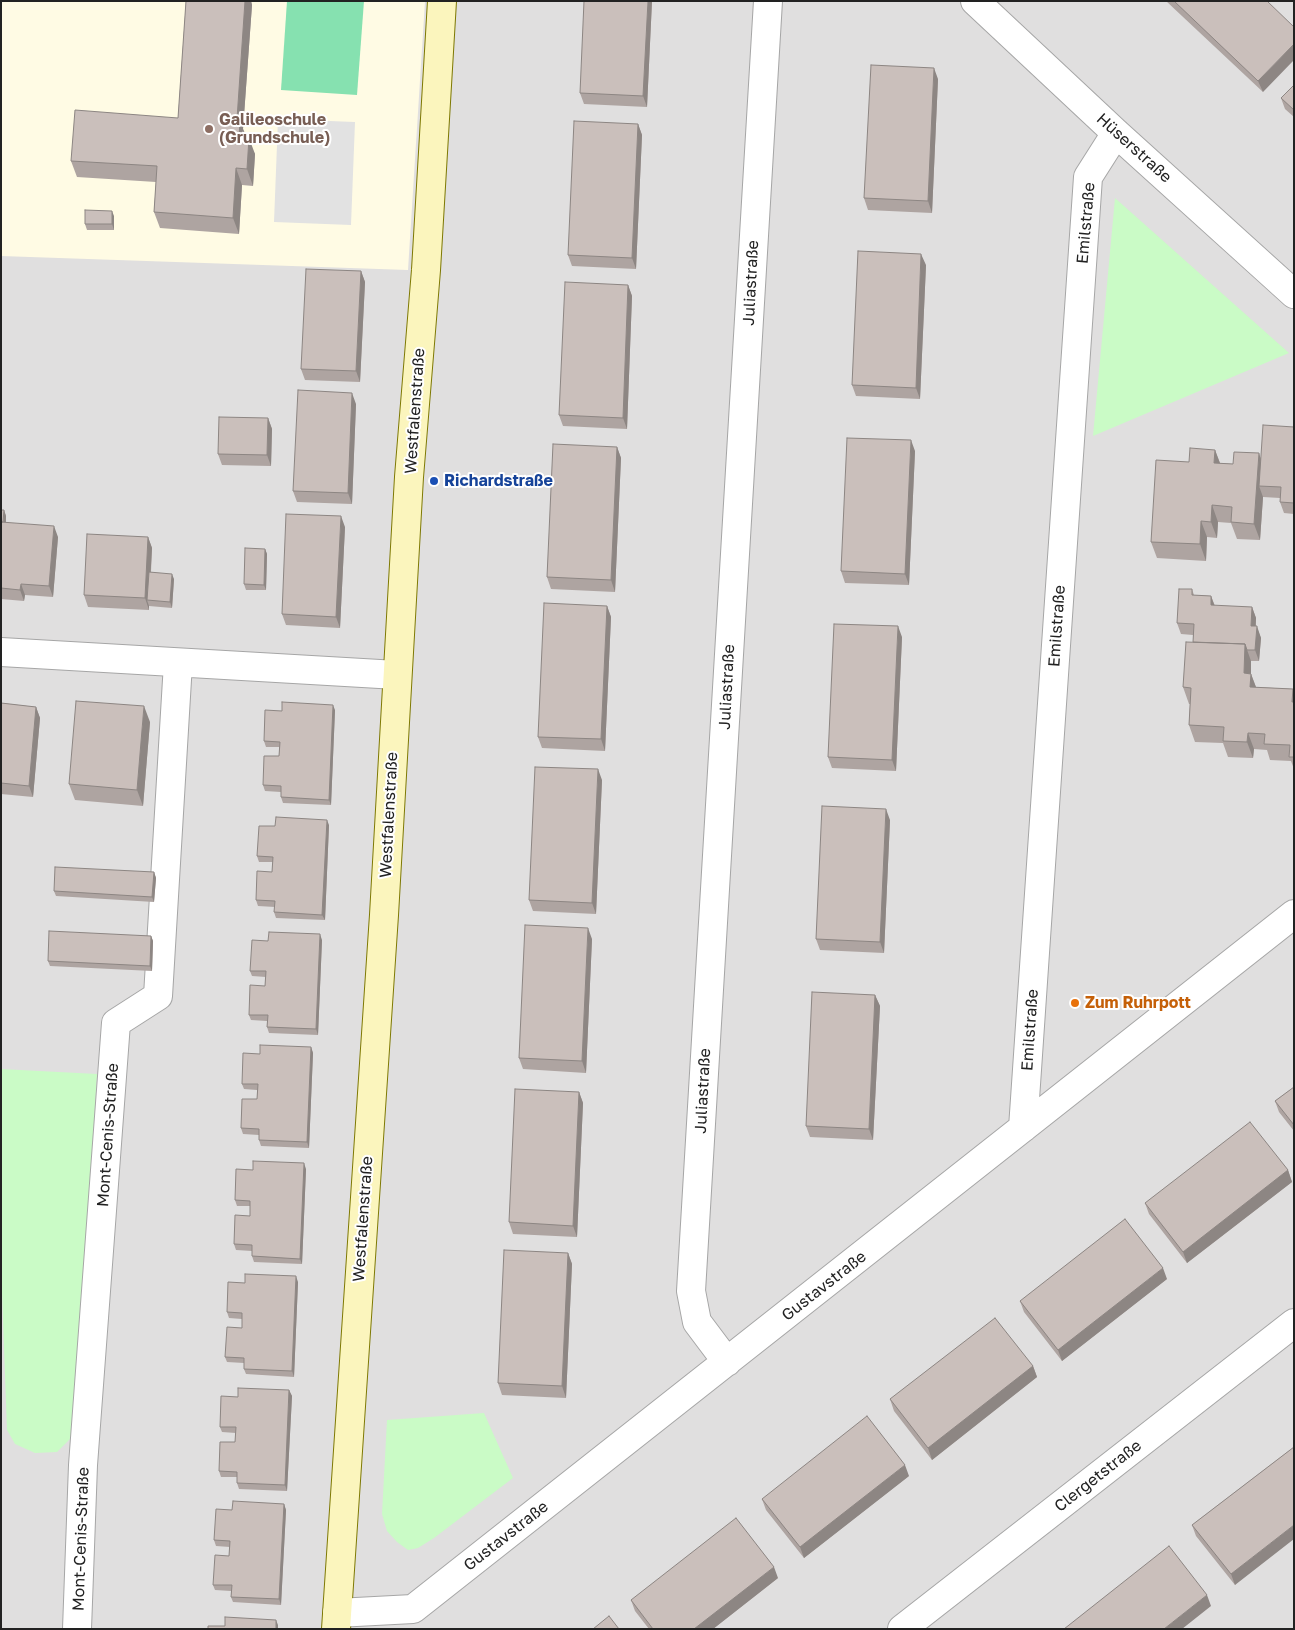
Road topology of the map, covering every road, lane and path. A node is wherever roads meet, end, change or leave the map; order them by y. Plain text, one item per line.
1 (442, 1) edge
2 (768, 1) edge
3 (975, 1) edge
4 (1116, 133) junction
5 (1294, 294) edge
6 (1, 652) edge
7 (178, 663) junction
8 (397, 675) junction
9 (1294, 914) edge
10 (1023, 1128) junction
11 (1294, 1323) edge
12 (726, 1362) junction
13 (336, 1621) edge
14 (77, 1629) edge
15 (902, 1629) edge

1 - 8 street, Westfalenstraße
2 - 12 street, Juliastraße
3 - 4 street, Hüserstraße
4 - 5 street, Hüserstraße
4 - 10 street, Emilstraße
6 - 7 street
7 - 8 street
7 - 14 street, Mont-Cenis-Straße
8 - 13 street, Westfalenstraße
9 - 10 street, Gustavstraße
10 - 12 street, Gustavstraße
11 - 15 street, Clergetstraße
12 - 13 street, Gustavstraße

